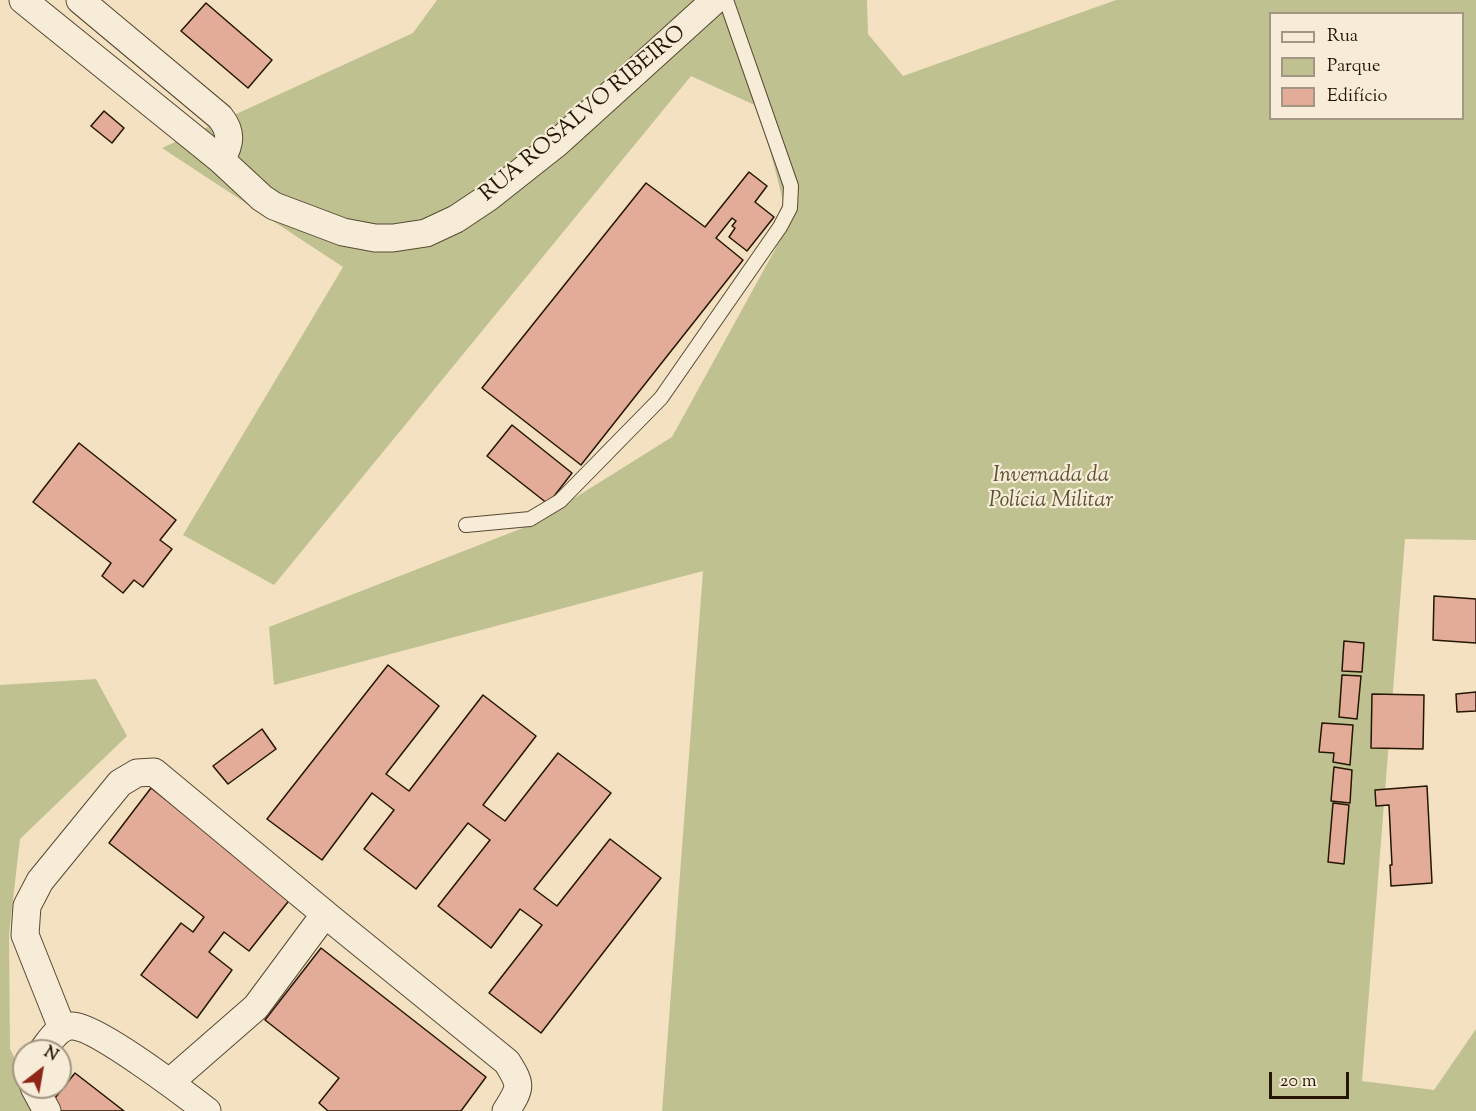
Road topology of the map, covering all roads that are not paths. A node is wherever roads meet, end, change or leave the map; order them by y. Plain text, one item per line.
1 (23, 0) edge
2 (80, 0) edge
3 (716, 0) edge
4 (726, 0) edge
5 (221, 160) junction
6 (466, 525) dead end
7 (325, 914) junction
8 (62, 1028) junction
9 (52, 1039) edge
10 (170, 1082) junction
11 (207, 1111) edge
12 (506, 1111) edge

1 - 5 street, RUA ROSALVO RIBEIRO
2 - 5 street
3 - 5 street, RUA ROSALVO RIBEIRO
4 - 6 lane
7 - 8 street
7 - 10 street
7 - 12 street
8 - 9 street
8 - 10 street
10 - 11 street

